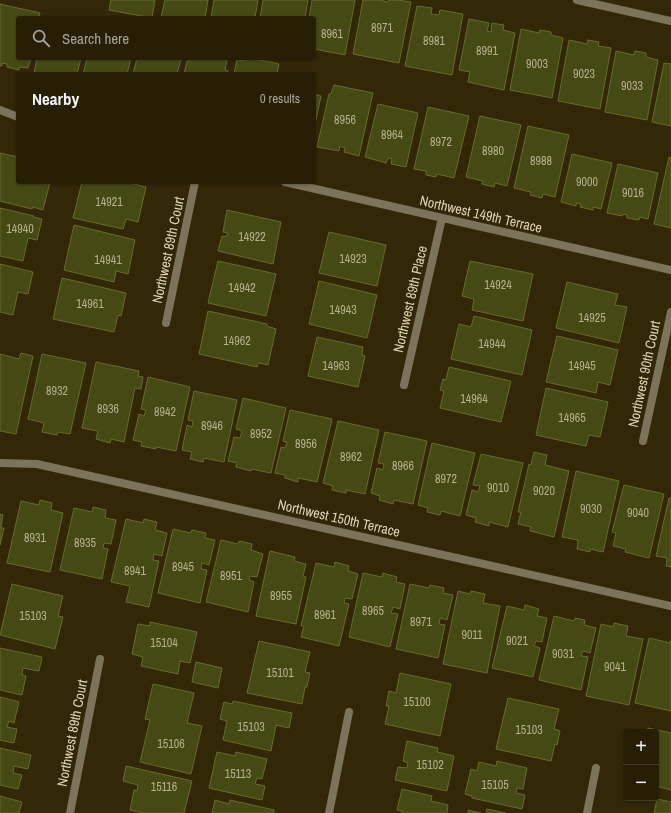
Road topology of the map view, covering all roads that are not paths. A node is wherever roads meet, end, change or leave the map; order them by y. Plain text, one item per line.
1 (577, 0) edge
2 (671, 21) edge
3 (0, 110) edge
4 (16, 116) edge
5 (196, 184) edge
6 (294, 184) edge
7 (442, 218) junction
8 (671, 270) edge
9 (671, 312) edge
10 (166, 323) dead end
11 (404, 385) dead end
12 (643, 441) dead end
13 (0, 463) edge
14 (671, 606) edge
15 (100, 659) dead end
16 (349, 712) dead end
17 (596, 768) dead end
18 (70, 813) edge
19 (329, 813) edge
20 (587, 813) edge

1 - 2 street
3 - 4 street
5 - 10 street, Northwest 89th Court
6 - 7 street, Northwest 149th Terrace
7 - 8 street, Northwest 149th Terrace
7 - 11 street, Northwest 89th Place
9 - 12 street, Northwest 90th Court
13 - 14 street, Northwest 150th Terrace
15 - 18 street, Northwest 89th Court
16 - 19 street
17 - 20 street

